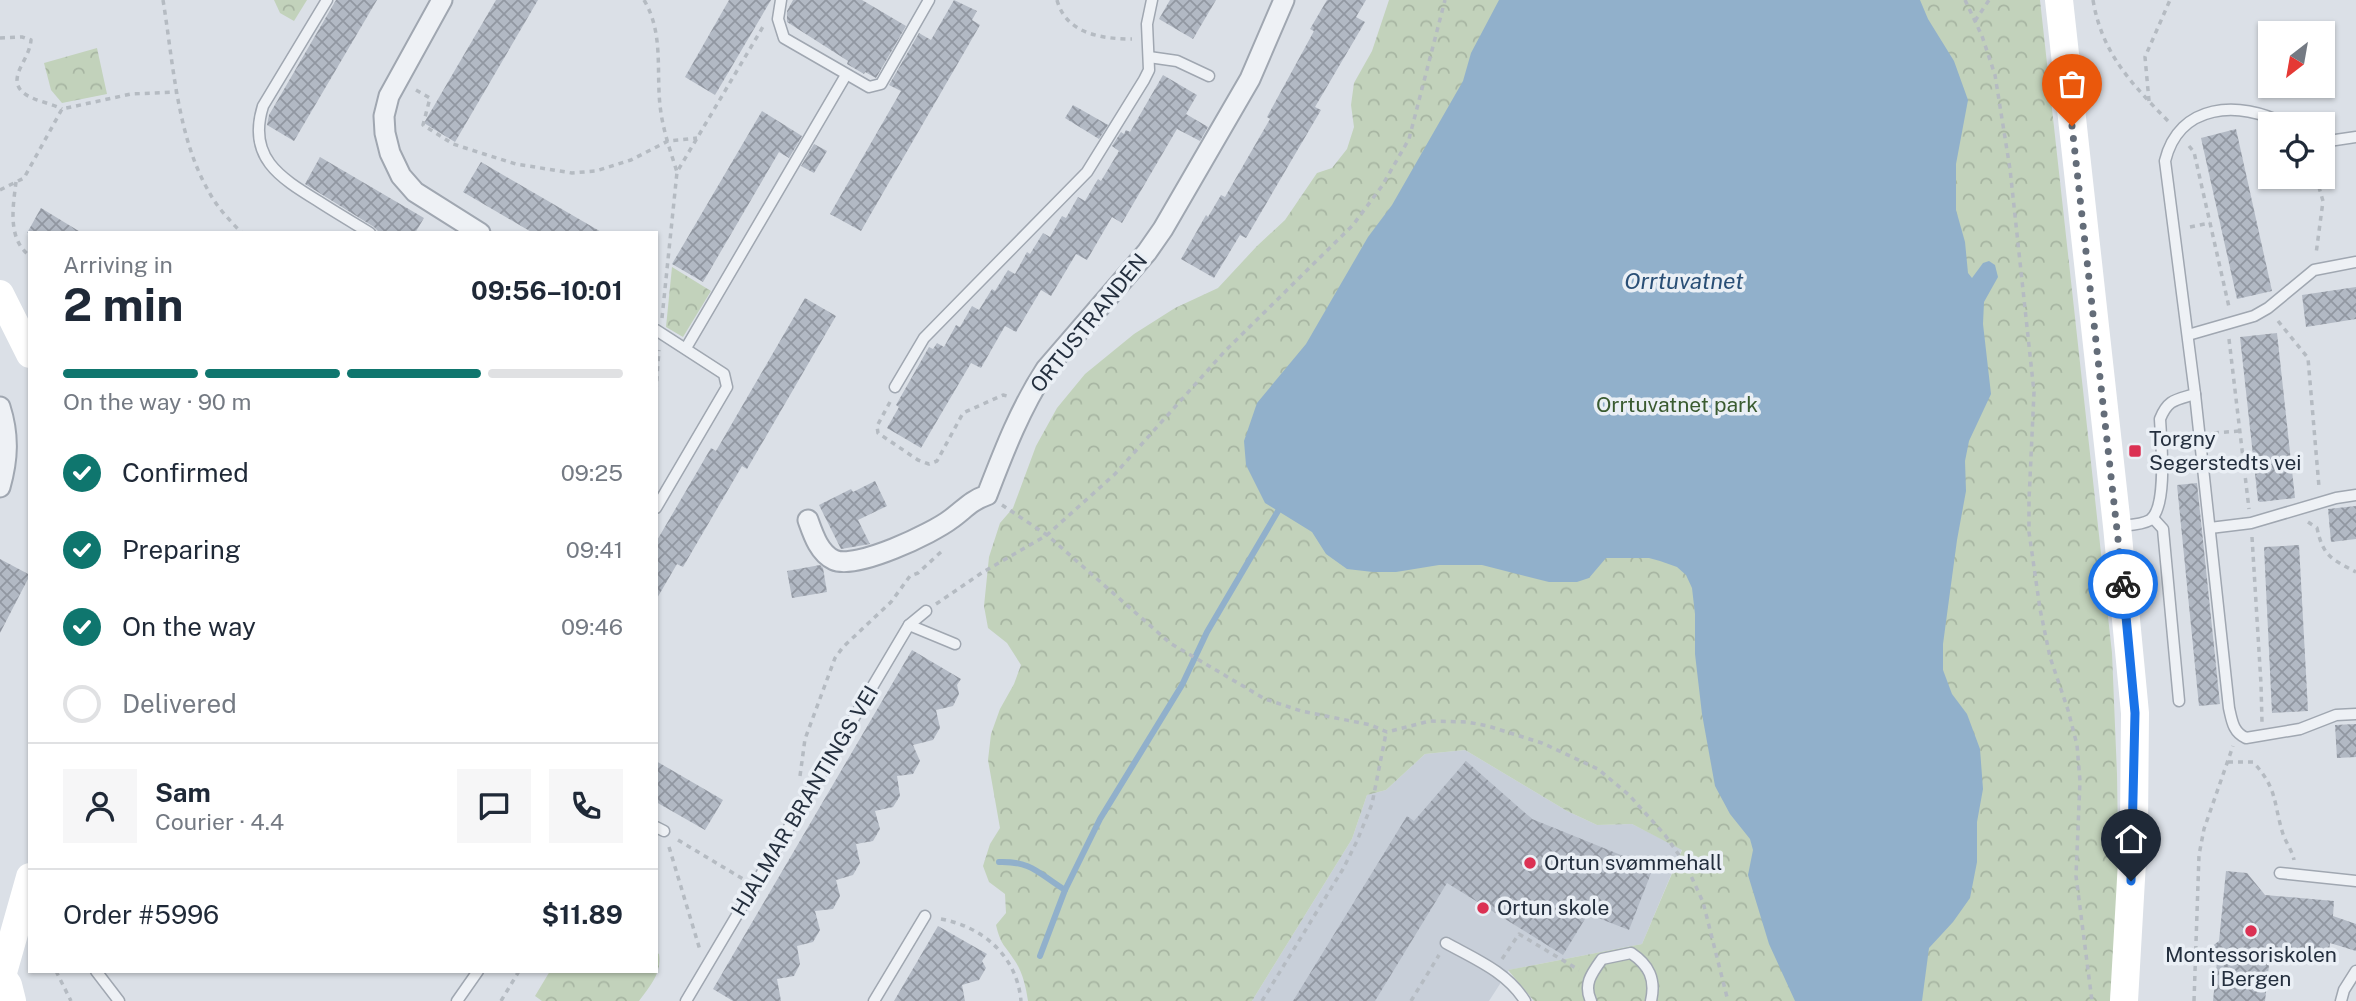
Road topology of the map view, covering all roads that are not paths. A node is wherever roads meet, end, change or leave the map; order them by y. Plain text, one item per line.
1 (327, 0) edge
2 (442, 0) edge
3 (781, 0) edge
4 (929, 0) edge
5 (1152, 0) edge
6 (1284, 0) edge
7 (2059, 0) edge
8 (1150, 57) junction
9 (846, 75) junction
10 (1209, 76) dead end
11 (2258, 112) edge
12 (2356, 137) edge
13 (2335, 140) edge
14 (367, 231) edge
15 (477, 231) edge
16 (2356, 262) edge
17 (0, 294) edge
18 (659, 331) edge
19 (2188, 335) junction
20 (686, 348) junction
21 (28, 350) edge
22 (895, 387) road end
23 (2195, 394) junction
24 (0, 407) edge
25 (0, 487) edge
26 (2356, 495) edge
27 (658, 505) edge
28 (2153, 518) junction
29 (808, 520) dead end
30 (2117, 526) junction
31 (2210, 528) junction
32 (926, 611) road end
33 (909, 625) junction
34 (956, 644) dead end
35 (2179, 701) dead end
36 (2356, 714) edge
37 (2280, 873) dead end
38 (28, 879) edge
39 (2356, 881) edge
40 (28, 888) edge
41 (0, 912) edge
42 (925, 916) road end
43 (1446, 943) road end
44 (2356, 971) edge
45 (98, 973) edge
46 (477, 973) edge
47 (10, 987) edge
48 (692, 999) edge
49 (119, 1001) edge
50 (457, 1001) edge
51 (874, 1001) edge
52 (1525, 1001) edge
53 (1591, 1001) edge
54 (1651, 1001) edge
55 (2124, 1001) edge
56 (2341, 1001) edge

1 - 14 lane
2 - 15 street
3 - 9 lane
4 - 9 lane
5 - 8 lane
6 - 29 street, ORTUSTRANDEN
7 - 30 main road
8 - 10 lane
8 - 22 lane
9 - 20 lane
11 - 19 lane
12 - 13 lane
16 - 19 lane
17 - 21 main road
18 - 20 lane
19 - 23 lane
20 - 27 lane
23 - 28 lane
23 - 31 lane
24 - 25 street
26 - 31 lane
28 - 30 lane
28 - 35 lane
30 - 55 main road
31 - 36 lane
32 - 33 lane, HJALMAR BRANTINGS VEI
33 - 34 lane
33 - 48 lane, HJALMAR BRANTINGS VEI
37 - 39 lane
38 - 41 main road
40 - 47 main road
42 - 51 lane
43 - 52 lane
44 - 56 lane
45 - 49 lane
46 - 50 lane
53 - 54 lane

